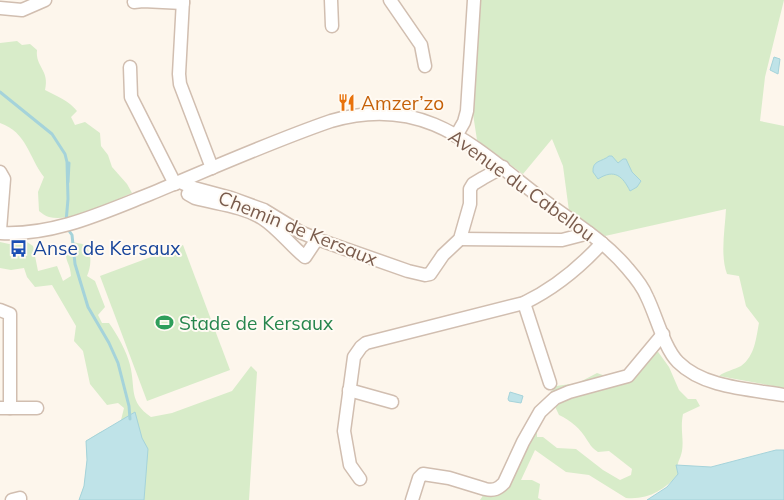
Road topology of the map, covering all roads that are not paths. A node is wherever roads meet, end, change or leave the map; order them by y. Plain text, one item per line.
1 (331, 0) edge
2 (390, 0) edge
3 (474, 0) edge
4 (39, 1) edge
5 (134, 2) dead end
6 (183, 2) edge
7 (0, 8) edge
8 (332, 26) dead end
9 (425, 66) dead end
10 (130, 67) dead end
11 (456, 136) junction
12 (212, 168) junction
13 (503, 168) junction
14 (0, 172) edge
15 (178, 183) junction
16 (0, 232) edge
17 (589, 234) junction
18 (460, 238) junction
19 (318, 239) junction
20 (602, 243) junction
21 (524, 302) junction
22 (0, 310) edge
23 (663, 334) junction
24 (5, 340) edge
25 (550, 383) dead end
26 (349, 390) junction
27 (784, 395) edge
28 (392, 402) dead end
29 (5, 408) edge
30 (37, 408) dead end
31 (360, 479) dead end
32 (12, 500) edge
33 (20, 500) edge
34 (412, 500) edge

1 - 8 street
2 - 9 street
3 - 11 street
4 - 7 street
5 - 6 street
6 - 12 street
10 - 15 street
11 - 12 street, Avenue du Cabellou
11 - 13 street, Avenue du Cabellou
12 - 15 street, Avenue du Cabellou
13 - 17 street, Avenue du Cabellou
13 - 18 street, Chemin de Kersaux
14 - 16 street
15 - 16 street, Avenue du Cabellou
15 - 19 street, Chemin de Kersaux
15 - 19 street
17 - 18 street
17 - 20 street, Avenue du Cabellou
18 - 19 street, Chemin de Kersaux
20 - 21 street
20 - 23 street, Avenue du Cabellou
21 - 25 street
21 - 26 street
22 - 24 street
23 - 27 street, Avenue du Cabellou
23 - 34 street
24 - 29 street
26 - 28 street
26 - 31 street
29 - 30 street
32 - 33 street

